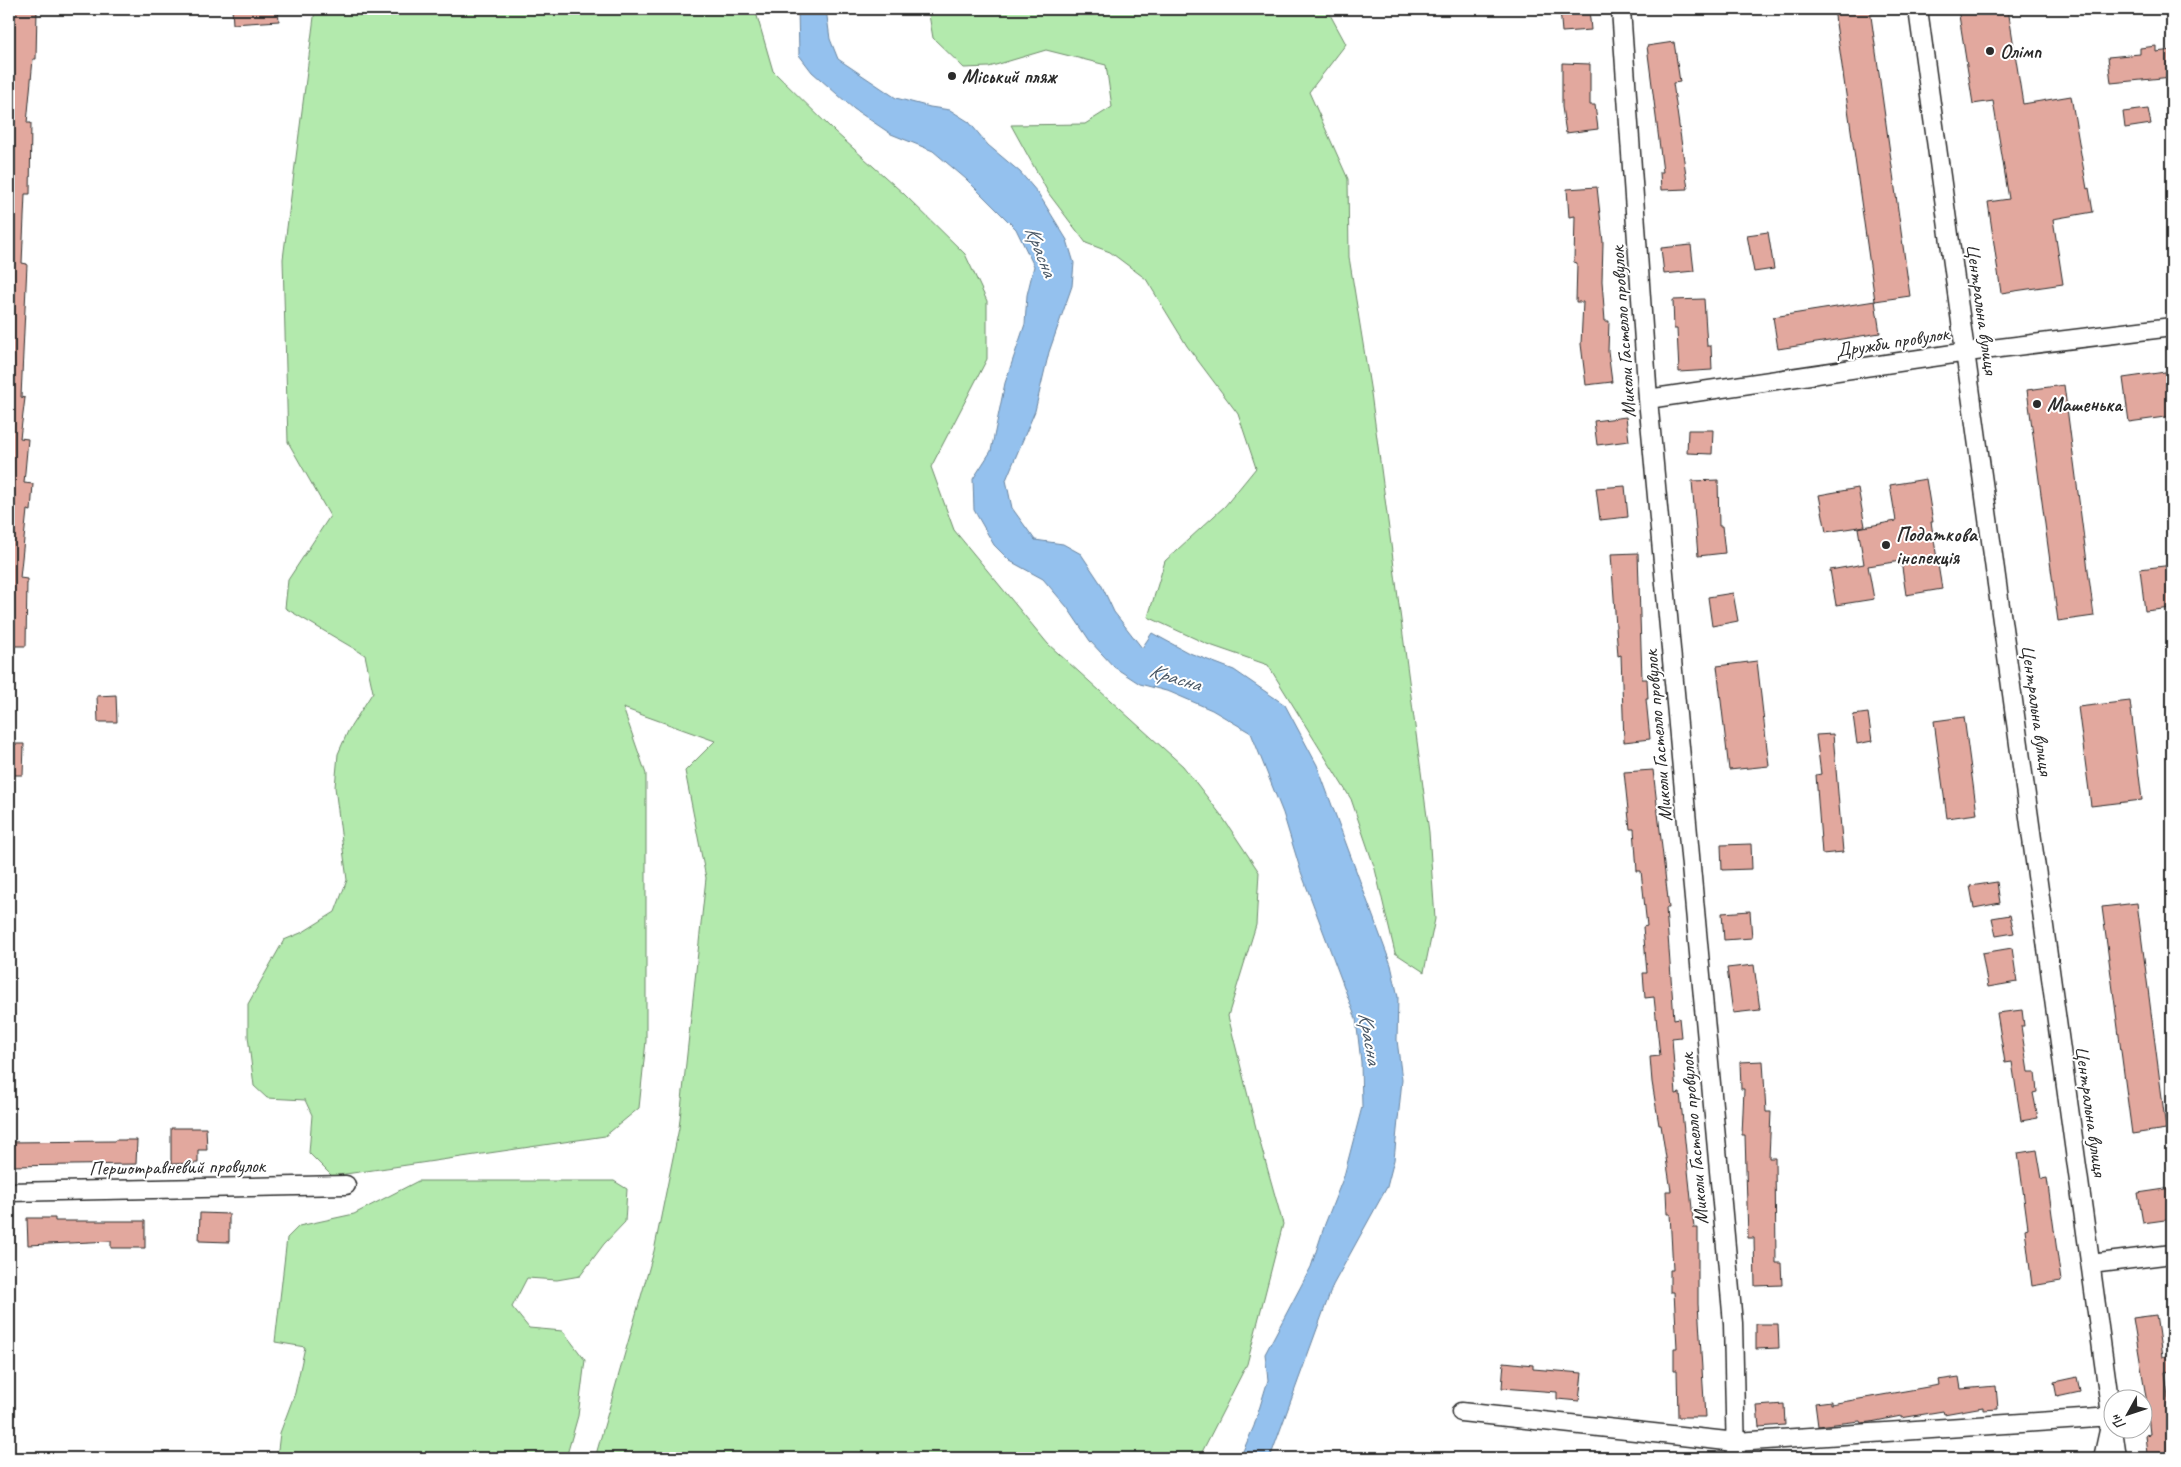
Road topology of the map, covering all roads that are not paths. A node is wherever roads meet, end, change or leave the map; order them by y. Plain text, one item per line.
1 (1622, 9) edge
2 (1918, 9) edge
3 (2172, 327) edge
4 (1967, 352) junction
5 (1648, 399) junction
6 (346, 1185) dead end
7 (9, 1192) edge
8 (2172, 1254) edge
9 (2091, 1264) junction
10 (2108, 1390) edge
11 (1461, 1412) dead end
12 (2104, 1418) edge
13 (2107, 1440) edge
14 (2115, 1440) edge
15 (1736, 1450) edge
16 (2103, 1458) edge
17 (2117, 1458) edge

1 - 5 street, Миколи Гастелло провулок
2 - 4 street, Центральна вулиця
3 - 4 street, Дружби провулок
4 - 5 street, Дружби провулок
4 - 9 street, Центральна вулиця
5 - 15 street, Миколи Гастелло провулок
6 - 7 street, Першотравневий провулок
8 - 9 street
9 - 10 street, Центральна вулиця
11 - 15 street
12 - 15 street
13 - 16 street, Центральна вулиця
14 - 17 street, Центральна вулиця

